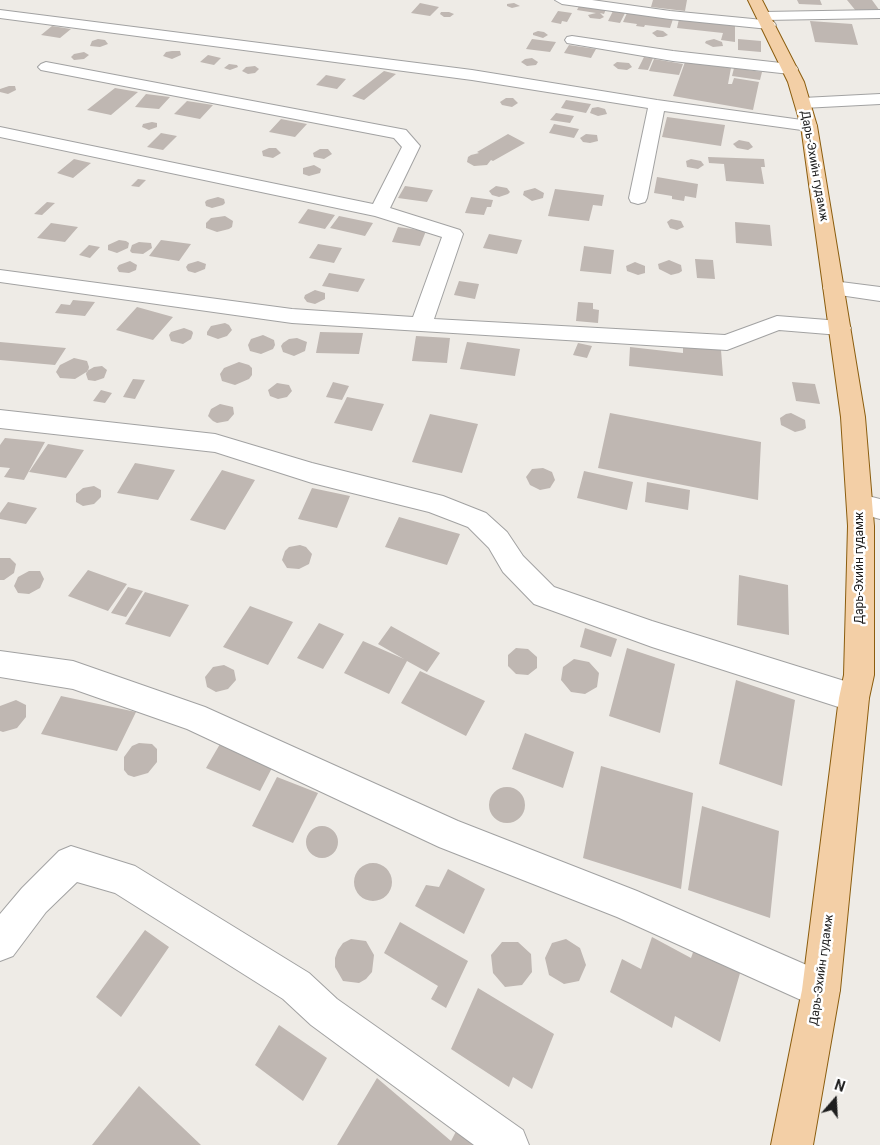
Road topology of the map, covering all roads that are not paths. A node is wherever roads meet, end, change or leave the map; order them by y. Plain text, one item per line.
1 (562, 0) edge
2 (0, 14) edge
3 (763, 14) edge
4 (880, 14) edge
5 (572, 40) dead end
6 (46, 67) dead end
7 (790, 69) junction
8 (880, 98) edge
9 (657, 105) junction
10 (806, 114) junction
11 (0, 132) edge
12 (638, 198) dead end
13 (379, 211) junction
14 (0, 276) edge
15 (833, 288) junction
16 (880, 294) edge
17 (421, 325) junction
18 (840, 328) junction
19 (0, 419) edge
20 (870, 507) edge
21 (0, 664) edge
22 (854, 698) junction
23 (0, 943) edge
24 (821, 990) junction
25 (508, 1145) edge
26 (792, 1145) edge

1 - 3 street
2 - 9 street
3 - 4 street
3 - 7 main road, Дарь-Эхийн гудамж
5 - 7 street
6 - 13 street
7 - 10 main road, Дарь-Эхийн гудамж
8 - 10 street
9 - 10 street
9 - 12 street
10 - 15 main road, Дарь-Эхийн гудамж
11 - 13 street
13 - 17 street
14 - 17 street
15 - 16 street
15 - 18 main road, Дарь-Эхийн гудамж
17 - 18 street
18 - 20 main road, Дарь-Эхийн гудамж
19 - 22 street
20 - 22 main road, Дарь-Эхийн гудамж
21 - 24 street
22 - 24 main road, Дарь-Эхийн гудамж
23 - 25 street
24 - 26 main road, Дарь-Эхийн гудамж

